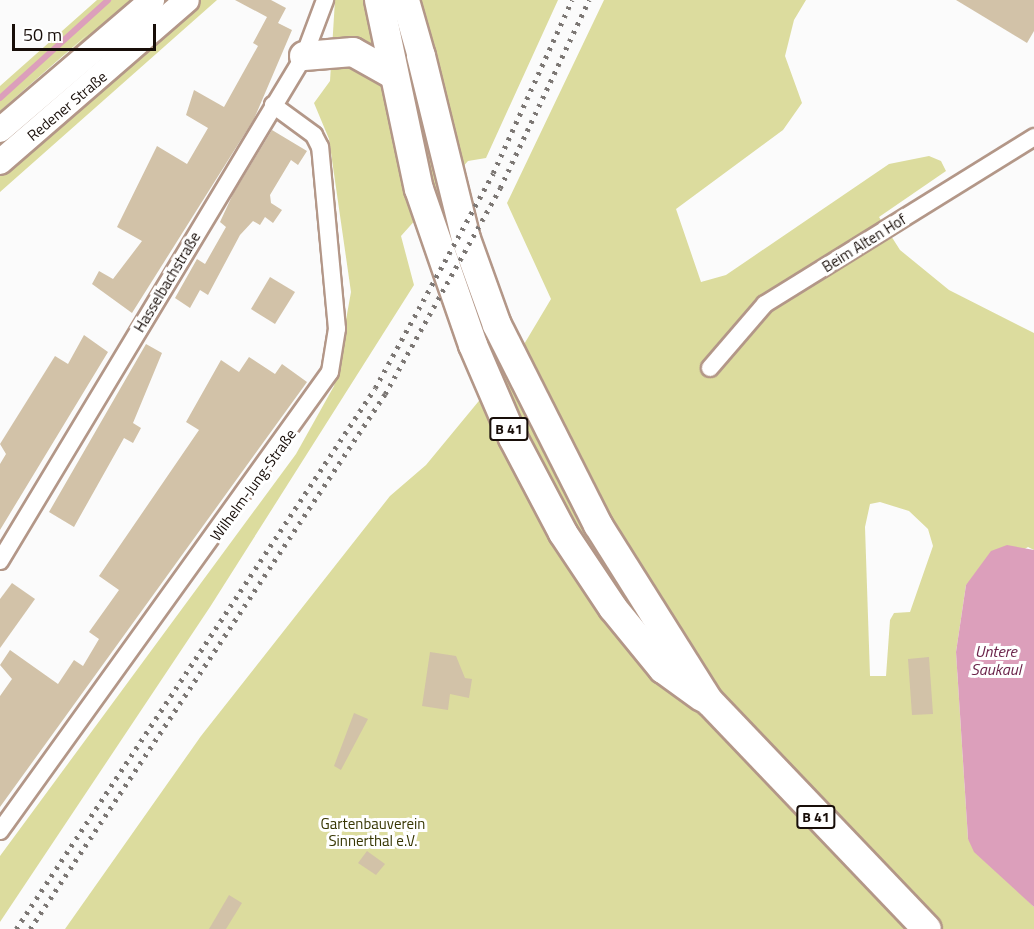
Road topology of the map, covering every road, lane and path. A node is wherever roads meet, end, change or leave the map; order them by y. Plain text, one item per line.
1 (152, 0) edge
2 (187, 0) edge
3 (325, 0) edge
4 (405, 0) edge
5 (412, 0) edge
6 (382, 9) edge
7 (353, 52) junction
8 (304, 56) junction
9 (421, 56) junction
10 (394, 75) junction
11 (273, 105) junction
12 (0, 129) edge
13 (1034, 137) edge
14 (0, 162) edge
15 (710, 368) dead end
16 (0, 561) edge
17 (709, 701) junction
18 (0, 831) edge
19 (927, 929) edge

1 - 12 main road, Redener Straße
2 - 14 main road, Redener Straße
3 - 8 street, Hasselbachstraße
4 - 9 main road, B 41
5 - 9 main road, B 41
6 - 7 highway
6 - 10 highway, B 41
7 - 8 highway
7 - 10 highway
8 - 11 street, Hasselbachstraße
9 - 17 highway, B 41
10 - 17 highway, B 41
11 - 16 street, Hasselbachstraße
11 - 18 street, Wilhelm-Jung-Straße
13 - 15 street, Beim Alten Hof
17 - 19 highway, B 41

